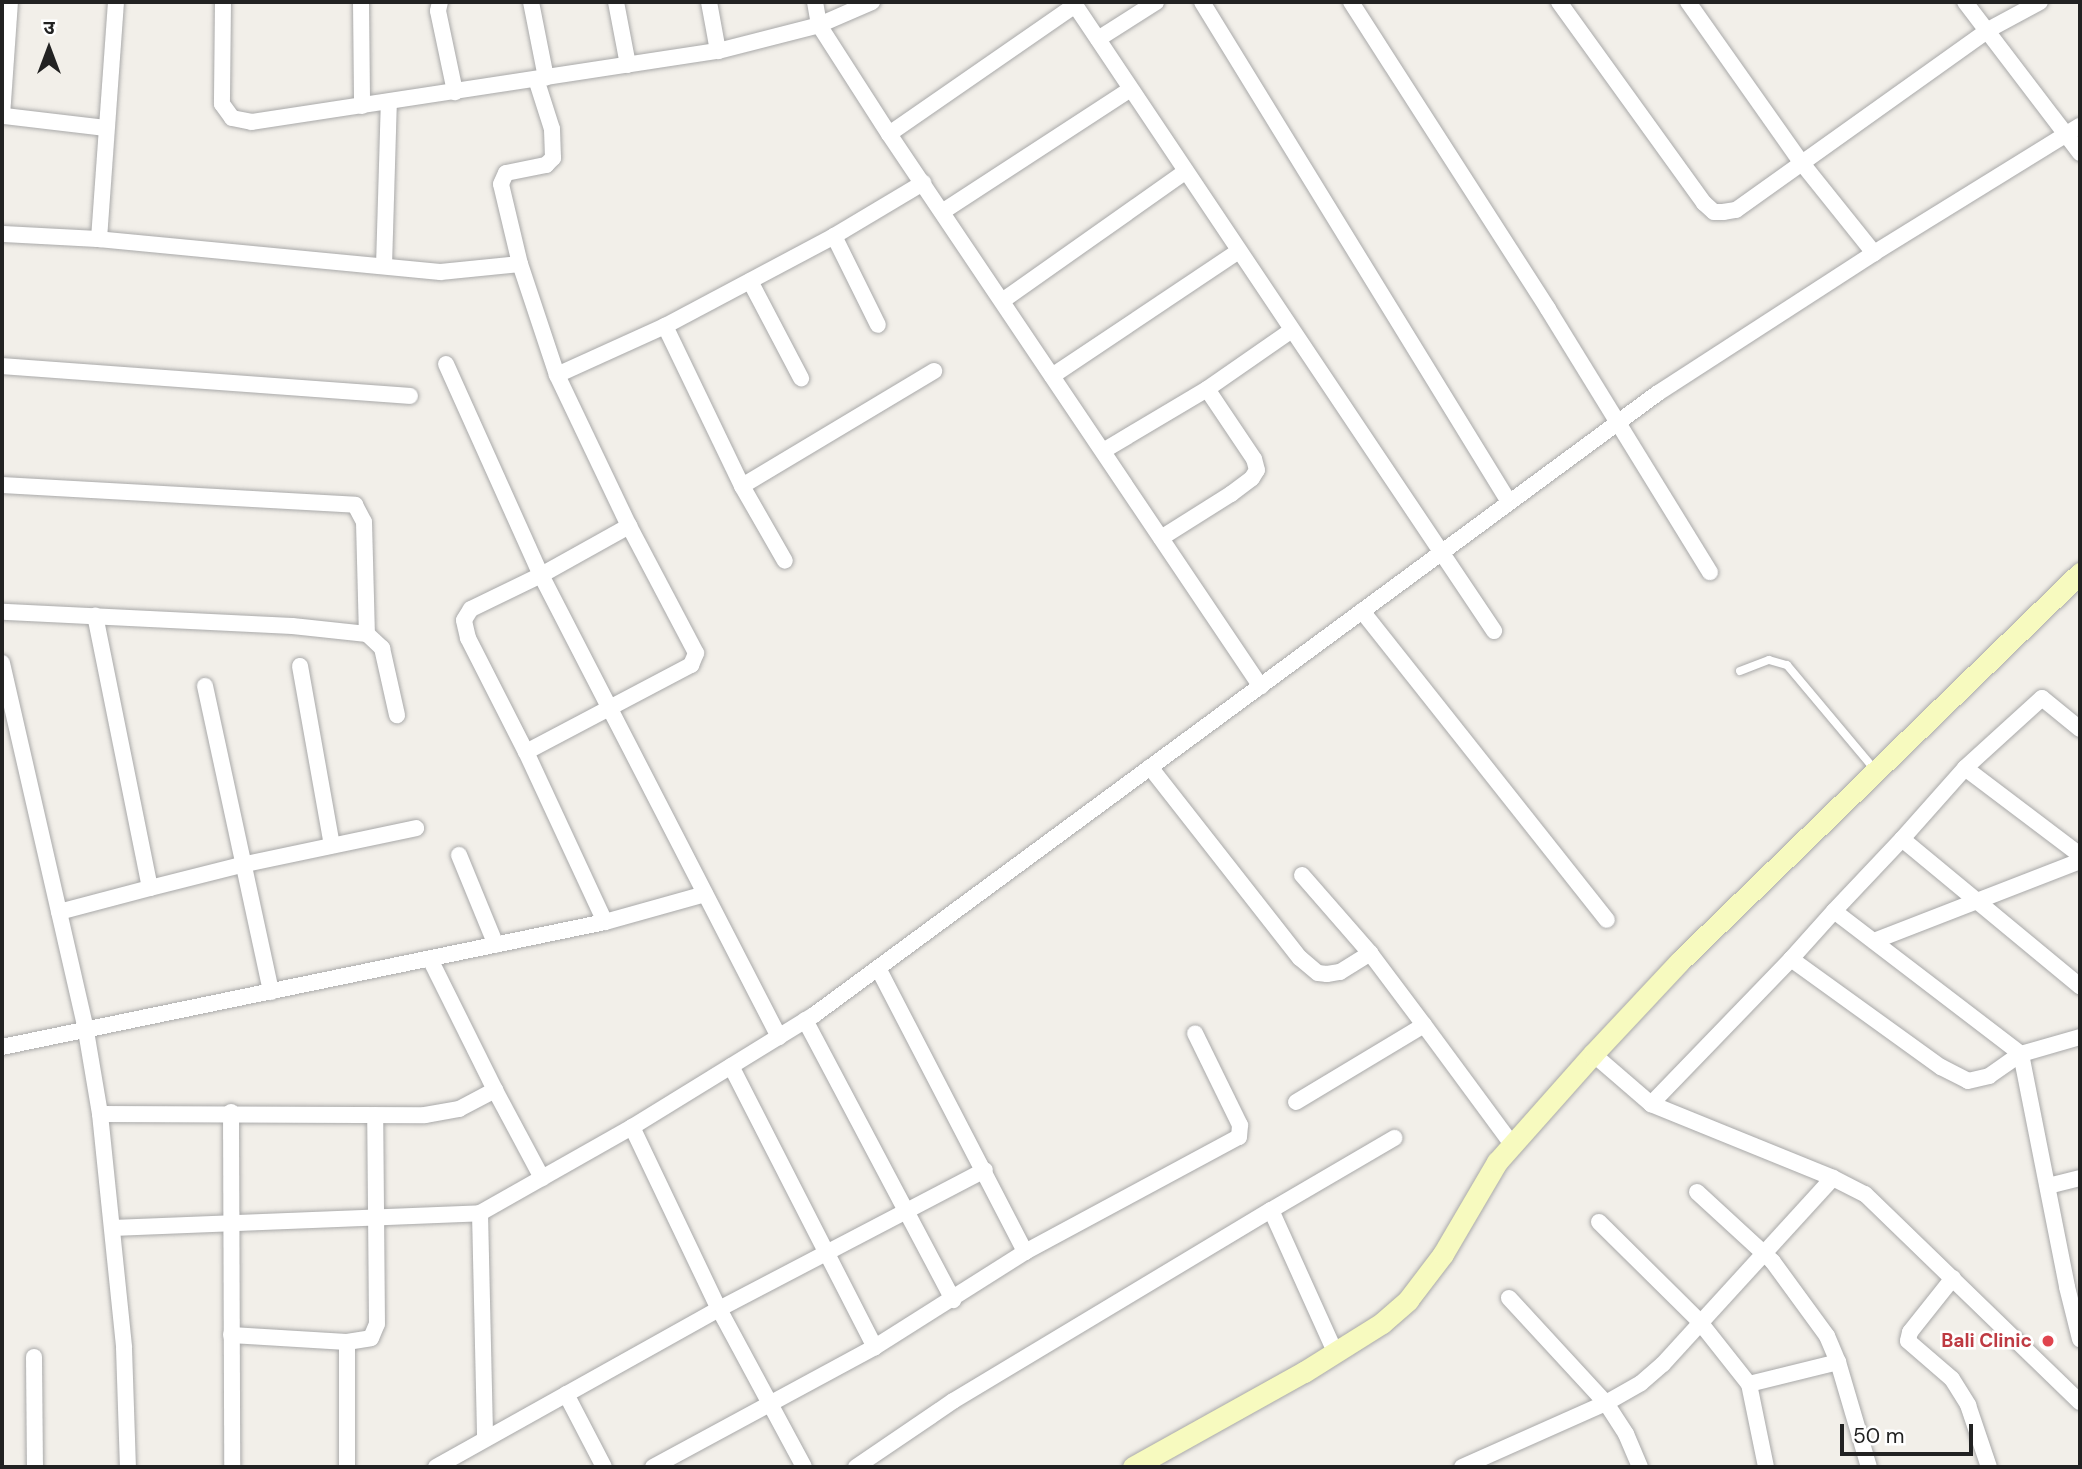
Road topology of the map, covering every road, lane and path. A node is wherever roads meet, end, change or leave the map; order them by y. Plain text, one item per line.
1 (10, 2) edge
2 (116, 2) edge
3 (223, 2) edge
4 (361, 2) edge
5 (440, 2) edge
6 (531, 2) edge
7 (616, 2) edge
8 (709, 2) edge
9 (815, 2) edge
10 (872, 2) edge
11 (1156, 2) edge
12 (1202, 2) edge
13 (1351, 2) edge
14 (1559, 2) edge
15 (1688, 2) edge
16 (1965, 2) edge
17 (2040, 2) edge
18 (1074, 3) edge
19 (819, 25) junction
20 (1988, 30) junction
21 (1097, 39) junction
22 (718, 51) junction
23 (628, 65) junction
24 (541, 79) junction
25 (1131, 89) junction
26 (455, 92) junction
27 (389, 102) junction
28 (362, 106) junction
29 (3, 116) edge
30 (106, 128) junction
31 (2074, 130) edge
32 (890, 134) junction
33 (2080, 153) edge
34 (1801, 162) junction
35 (1186, 171) junction
36 (923, 183) junction
37 (942, 212) junction
38 (2, 234) edge
39 (834, 236) junction
40 (99, 239) junction
41 (1239, 250) junction
42 (1874, 253) junction
43 (520, 264) junction
44 (384, 266) junction
45 (750, 281) junction
46 (1002, 301) junction
47 (878, 325) dead end
48 (665, 326) junction
49 (1292, 330) junction
50 (446, 364) dead end
51 (2, 366) edge
52 (934, 371) dead end
53 (557, 375) junction
54 (1052, 376) junction
55 (801, 377) dead end
56 (1207, 389) junction
57 (410, 396) dead end
58 (1617, 424) junction
59 (1103, 452) junction
60 (2, 485) edge
61 (742, 486) junction
62 (1509, 502) junction
63 (629, 526) junction
64 (1161, 538) junction
65 (1441, 553) junction
66 (785, 561) dead end
67 (1710, 572) dead end
68 (2080, 573) edge
69 (541, 575) junction
70 (1363, 611) junction
71 (2, 612) edge
72 (94, 617) junction
73 (1494, 631) dead end
74 (367, 635) junction
75 (2, 663) edge
76 (300, 666) dead end
77 (1740, 671) dead end
78 (205, 686) dead end
79 (1261, 687) junction
80 (608, 707) junction
81 (397, 715) dead end
82 (2080, 729) edge
83 (526, 752) junction
84 (1150, 767) junction
85 (1965, 768) junction
86 (1877, 773) junction
87 (416, 828) dead end
88 (1902, 839) junction
89 (332, 845) junction
90 (459, 855) dead end
91 (2080, 855) edge
92 (2080, 861) edge
93 (241, 865) junction
94 (1302, 875) dead end
95 (150, 888) junction
96 (705, 894) junction
97 (1978, 899) junction
98 (1835, 911) junction
99 (59, 912) junction
100 (1607, 920) dead end
101 (605, 922) junction
102 (1874, 941) junction
103 (496, 945) junction
104 (1370, 953) junction
105 (430, 959) junction
106 (1791, 959) junction
107 (878, 968) junction
108 (2080, 986) edge
109 (271, 992) junction
110 (805, 1020) junction
111 (1424, 1026) junction
112 (86, 1031) junction
113 (1195, 1033) dead end
114 (779, 1037) junction
115 (2080, 1037) edge
116 (2, 1047) edge
117 (1593, 1054) junction
118 (2021, 1054) junction
119 (731, 1066) junction
120 (495, 1090) junction
121 (1296, 1102) dead end
122 (1651, 1104) junction
123 (231, 1112) junction
124 (100, 1114) junction
125 (374, 1115) junction
126 (632, 1127) junction
127 (1394, 1138) dead end
128 (1511, 1143) junction
129 (985, 1170) junction
130 (542, 1178) junction
131 (1833, 1178) junction
132 (2080, 1178) edge
133 (2048, 1185) junction
134 (1697, 1192) dead end
135 (905, 1210) junction
136 (1271, 1210) junction
137 (480, 1213) junction
138 (374, 1219) junction
139 (231, 1222) junction
140 (1599, 1222) dead end
141 (114, 1228) junction
142 (1025, 1252) junction
143 (1763, 1253) junction
144 (828, 1254) junction
145 (1953, 1278) junction
146 (2073, 1285) edge
147 (1508, 1298) dead end
148 (953, 1300) junction
149 (719, 1309) junction
150 (1699, 1321) junction
151 (232, 1335) junction
152 (2080, 1339) edge
153 (347, 1342) junction
154 (875, 1347) junction
155 (1335, 1352) junction
156 (34, 1357) dead end
157 (1838, 1362) junction
158 (1749, 1384) junction
159 (566, 1394) junction
160 (2080, 1402) edge
161 (1606, 1403) junction
162 (771, 1404) junction
163 (485, 1438) junction
164 (34, 1467) edge
165 (128, 1467) edge
166 (232, 1467) edge
167 (347, 1467) edge
168 (436, 1467) edge
169 (604, 1467) edge
170 (653, 1467) edge
171 (804, 1467) edge
172 (856, 1467) edge
173 (1133, 1467) edge
174 (1462, 1467) edge
175 (1640, 1467) edge
176 (1766, 1467) edge
177 (1869, 1467) edge
178 (1989, 1467) edge

1 - 29 street
2 - 30 street
3 - 28 street
4 - 28 street
5 - 26 street
6 - 24 street
7 - 23 street
8 - 22 street
9 - 19 street
10 - 19 street
11 - 21 street
12 - 62 street
13 - 58 street
14 - 34 street
15 - 34 street
16 - 20 street
17 - 20 street
18 - 21 street
18 - 32 street
19 - 22 street
19 - 32 street
20 - 31 street
20 - 34 street
21 - 25 street
22 - 23 street
23 - 24 street
24 - 26 street
24 - 43 street
25 - 35 street
25 - 37 street
26 - 27 street
27 - 28 street
27 - 44 street
29 - 30 street
30 - 40 street
31 - 33 street
31 - 42 street
32 - 36 street
34 - 42 street
35 - 41 street
35 - 46 street
36 - 37 street
36 - 39 street
37 - 46 street
38 - 40 street
39 - 45 street
39 - 47 street
40 - 44 street
41 - 49 street
41 - 54 street
42 - 58 street
43 - 44 street
43 - 53 street
45 - 48 street
45 - 55 street
46 - 54 street
48 - 53 street
48 - 61 street
49 - 56 street
49 - 65 street
50 - 69 street
51 - 57 street
52 - 61 street
53 - 63 street
54 - 59 street
56 - 59 street
56 - 64 street
58 - 62 street
58 - 67 street
59 - 64 street
60 - 74 street
61 - 66 street
62 - 65 street
63 - 69 street
63 - 80 street
64 - 79 street
65 - 70 street
65 - 73 street
68 - 86 street
69 - 80 street
69 - 83 street
70 - 79 street
70 - 100 street
71 - 72 street
72 - 74 street
72 - 95 street
74 - 81 street
75 - 99 street
76 - 89 street
77 - 86 lane
78 - 93 street
79 - 84 street
80 - 83 street
80 - 96 street
82 - 85 street
83 - 101 street
84 - 104 street
84 - 107 street
85 - 88 street
85 - 91 street
86 - 117 street
87 - 89 street
88 - 97 street
88 - 98 street
89 - 93 street
90 - 103 street
92 - 97 street
93 - 95 street
93 - 109 street
94 - 104 street
95 - 99 street
96 - 101 street
96 - 114 street
97 - 102 street
97 - 108 street
98 - 102 street
98 - 106 street
99 - 112 street
101 - 103 street
102 - 118 street
103 - 105 street
104 - 111 street
105 - 109 street
105 - 120 street
106 - 118 street
106 - 122 street
107 - 110 street
107 - 129 street
109 - 112 street
110 - 114 street
110 - 135 street
111 - 121 street
111 - 128 street
112 - 116 street
112 - 124 street
113 - 142 street
114 - 119 street
115 - 118 street
117 - 122 street
117 - 128 street
118 - 133 street
119 - 126 street
119 - 144 street
120 - 125 street
120 - 130 street
122 - 131 street
123 - 124 street
123 - 125 street
123 - 139 street
124 - 141 street
125 - 138 street
126 - 130 street
126 - 149 street
127 - 136 street
128 - 155 street
129 - 135 street
129 - 142 street
130 - 137 street
131 - 143 street
131 - 145 street
132 - 133 street
133 - 146 street
134 - 143 street
135 - 144 street
135 - 148 street
136 - 155 street
136 - 172 street
137 - 138 street
137 - 163 street
138 - 139 street
138 - 153 street
139 - 141 street
139 - 151 street
140 - 150 street
141 - 165 street
142 - 148 street
143 - 150 street
143 - 157 street
144 - 149 street
144 - 154 street
145 - 160 street
145 - 178 street
146 - 152 street
147 - 161 street
148 - 154 street
149 - 159 street
149 - 162 street
150 - 158 street
150 - 161 street
151 - 153 street
151 - 166 street
153 - 167 street
154 - 162 street
155 - 173 street
156 - 164 street
157 - 158 street
157 - 177 street
158 - 176 street
159 - 163 street
159 - 169 street
161 - 174 street
161 - 175 street
162 - 170 street
162 - 171 street
163 - 168 street

